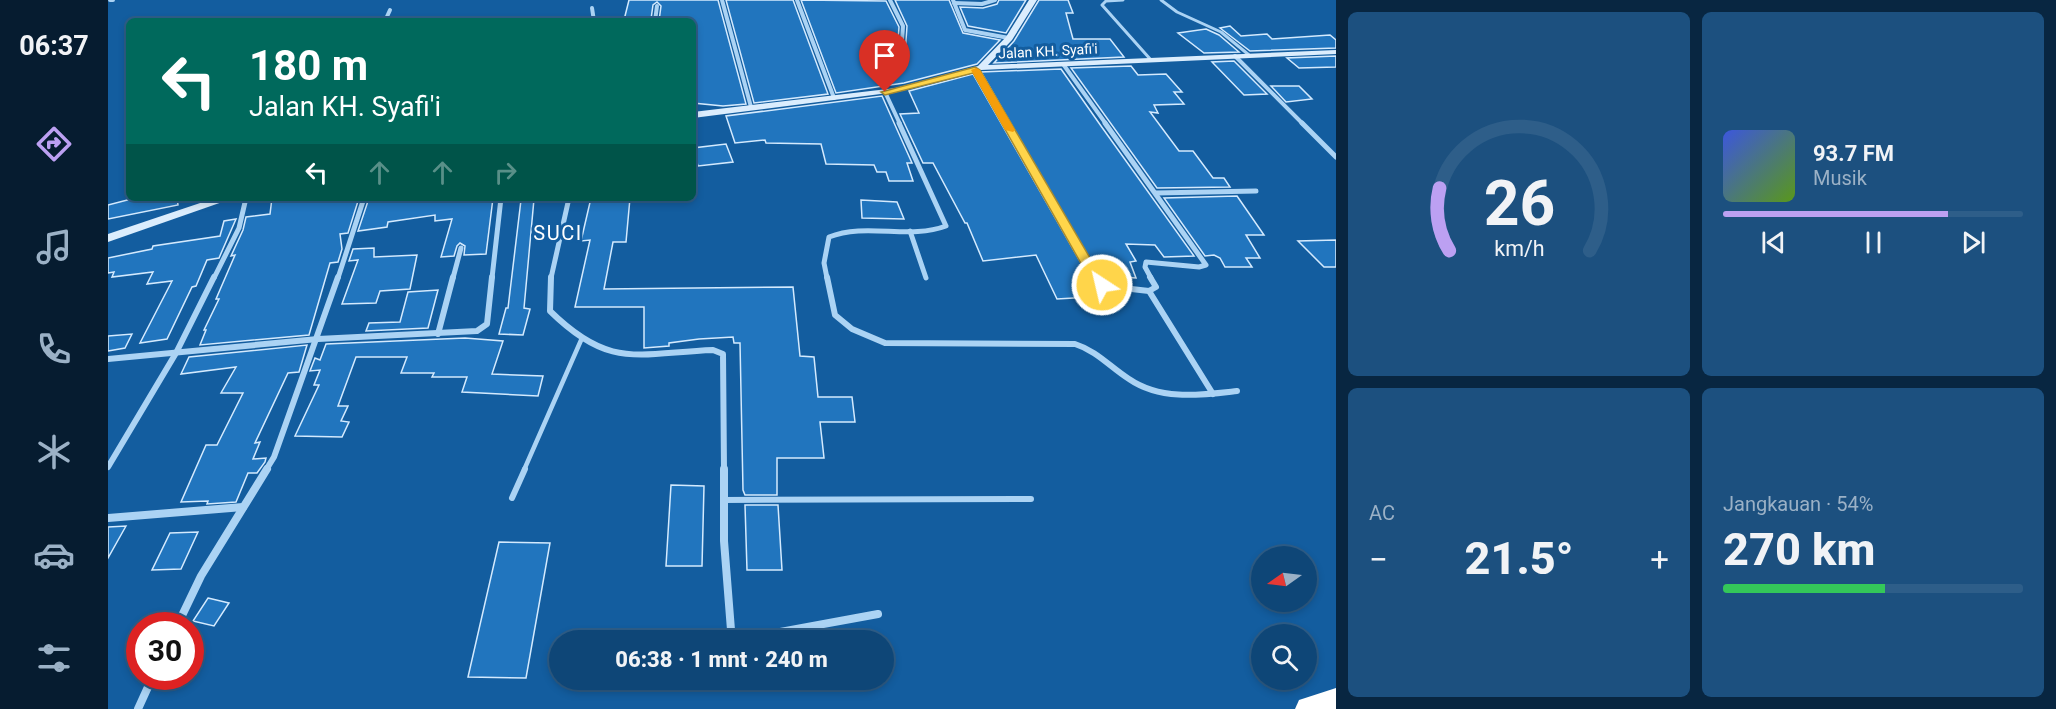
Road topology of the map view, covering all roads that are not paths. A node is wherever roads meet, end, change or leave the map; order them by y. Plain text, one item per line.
1 (722, 0) edge
2 (797, 0) edge
3 (890, 0) edge
4 (995, 0) edge
5 (1033, 0) edge
6 (1123, 0) edge
7 (1161, 0) edge
8 (953, 1) edge
9 (657, 6) dead end
10 (592, 9) dead end
11 (390, 10) dead end
12 (386, 18) edge
13 (594, 18) edge
14 (655, 18) edge
15 (1009, 38) junction
16 (1336, 52) edge
17 (901, 55) dead end
18 (1249, 55) junction
19 (1235, 56) junction
20 (1150, 60) junction
21 (1063, 63) junction
22 (978, 69) junction
23 (885, 92) junction
24 (834, 98) junction
25 (751, 106) junction
26 (696, 115) edge
27 (1336, 157) edge
28 (1256, 191) dead end
29 (1156, 193) junction
30 (216, 201) edge
31 (245, 201) edge
32 (363, 201) edge
33 (501, 201) edge
34 (568, 201) edge
35 (910, 231) junction
36 (108, 238) edge
37 (461, 248) dead end
38 (926, 278) dead end
39 (1149, 291) junction
40 (438, 334) junction
41 (582, 338) junction
42 (318, 339) junction
43 (176, 353) junction
44 (108, 359) edge
45 (1237, 391) dead end
46 (1212, 394) junction
47 (108, 467) edge
48 (512, 498) dead end
49 (1031, 499) dead end
50 (723, 500) junction
51 (243, 507) junction
52 (108, 518) edge
53 (184, 612) edge
54 (878, 614) dead end
55 (147, 690) edge
56 (1336, 701) edge
57 (138, 709) edge
58 (1308, 709) edge

1 - 25 street
2 - 24 street
3 - 17 street
4 - 8 street
5 - 15 main road
6 - 20 lane
7 - 18 lane
8 - 15 street
9 - 14 street
10 - 13 street
11 - 12 street
15 - 22 main road
16 - 18 main road, Jalan KH. Syafi'i
18 - 19 main road, Jalan KH. Syafi'i
19 - 20 main road, Jalan KH. Syafi'i
19 - 27 street
20 - 21 main road, Jalan KH. Syafi'i
21 - 22 main road, Jalan KH. Syafi'i
21 - 29 street
22 - 23 main road, Jalan KH. Syafi'i
22 - 39 street
23 - 24 main road, Jalan KH. Syafi'i
23 - 35 street
24 - 25 main road, Jalan KH. Syafi'i
25 - 26 main road, Jalan KH. Syafi'i
28 - 29 street
29 - 39 street
30 - 36 main road
31 - 43 street
32 - 42 street
33 - 40 street
34 - 41 street
35 - 38 street
35 - 46 street
37 - 40 street
39 - 46 street
40 - 42 street
41 - 48 lane
41 - 50 street
42 - 43 street
42 - 51 street
43 - 44 street
43 - 47 street
45 - 46 street
49 - 50 lane
50 - 54 street
51 - 52 street
51 - 53 street
55 - 57 street
56 - 58 highway

